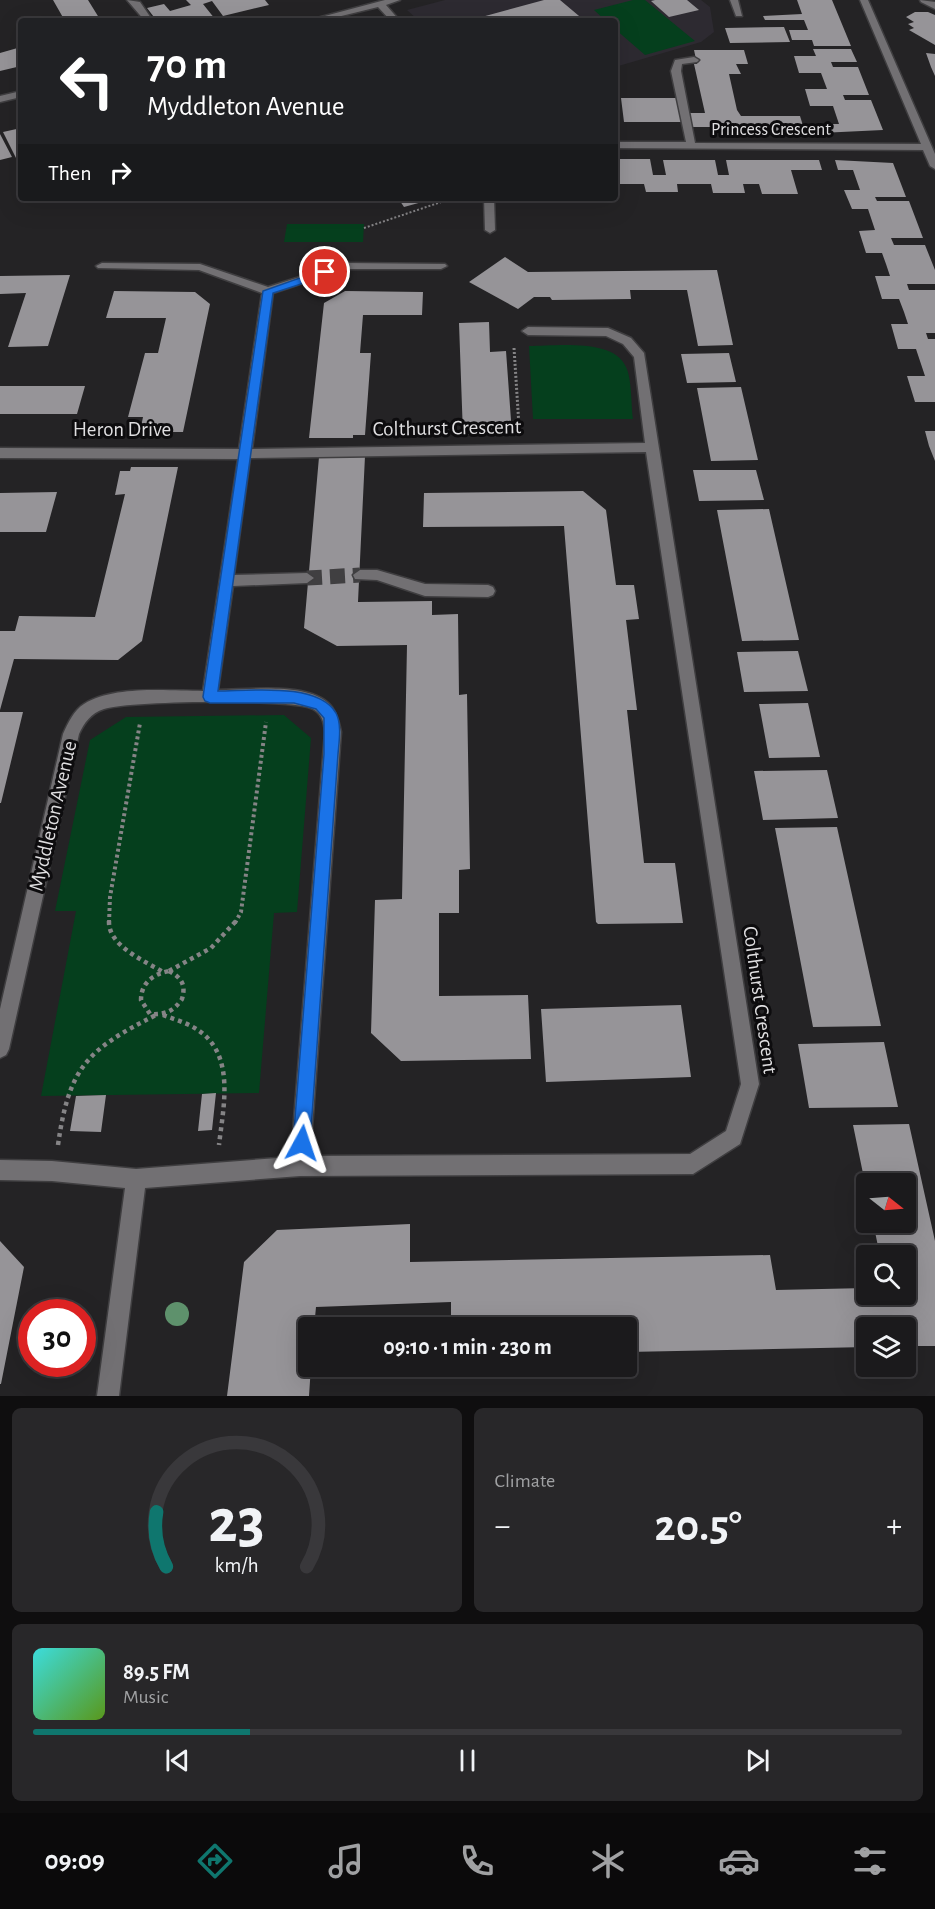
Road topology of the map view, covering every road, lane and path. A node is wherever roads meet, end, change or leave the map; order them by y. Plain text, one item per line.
1 (131, 0) edge
2 (396, 0) edge
3 (734, 0) edge
4 (864, 0) edge
5 (924, 0) edge
6 (380, 4) junction
7 (935, 6) edge
8 (739, 14) dead end
9 (147, 18) edge
10 (322, 18) edge
11 (393, 18) edge
12 (694, 60) dead end
13 (18, 95) edge
14 (0, 99) edge
15 (618, 145) edge
16 (691, 146) junction
17 (927, 147) junction
18 (935, 166) edge
19 (444, 201) edge
20 (489, 201) edge
21 (364, 228) dead end
22 (490, 230) dead end
23 (441, 266) dead end
24 (102, 267) dead end
25 (268, 291) junction
26 (528, 332) joint
27 (652, 447) junction
28 (521, 449) junction
29 (0, 453) edge
30 (243, 454) junction
31 (360, 575) tunnel mouth
32 (307, 578) tunnel mouth
33 (226, 581) junction
34 (488, 591) dead end
35 (210, 697) junction
36 (268, 697) junction
37 (144, 699) junction
38 (169, 971) junction
39 (163, 972) junction
40 (156, 1015) junction
41 (163, 1015) junction
42 (0, 1049) edge
43 (300, 1166) junction
44 (0, 1170) edge
45 (52, 1171) junction
46 (218, 1171) junction
47 (136, 1179) junction
48 (108, 1396) edge

1 - 9 street
2 - 6 street
3 - 8 street
4 - 17 street
5 - 7 street
6 - 10 street
6 - 11 street
12 - 16 street
13 - 14 street
15 - 16 street, Princess Crescent
16 - 17 street, Princess Crescent
17 - 18 street
19 - 21 path
20 - 22 street
23 - 25 street
24 - 25 street
25 - 30 street
26 - 27 street, Colthurst Crescent
26 - 28 path
27 - 28 street, Colthurst Crescent
27 - 43 street, Colthurst Crescent
28 - 30 street, Colthurst Crescent
29 - 30 street, Heron Drive
30 - 33 street
31 - 34 street
32 - 33 street
33 - 35 street
35 - 36 street, Myddleton Avenue
35 - 37 street, Myddleton Avenue
36 - 38 path
36 - 43 street, Myddleton Avenue
37 - 39 path
37 - 42 street, Myddleton Avenue
38 - 39 path
38 - 41 path
39 - 40 path
40 - 41 path
40 - 45 path
41 - 46 path
43 - 46 street, Colthurst Crescent
44 - 45 street
45 - 47 street
46 - 47 street, Colthurst Crescent
47 - 48 street

